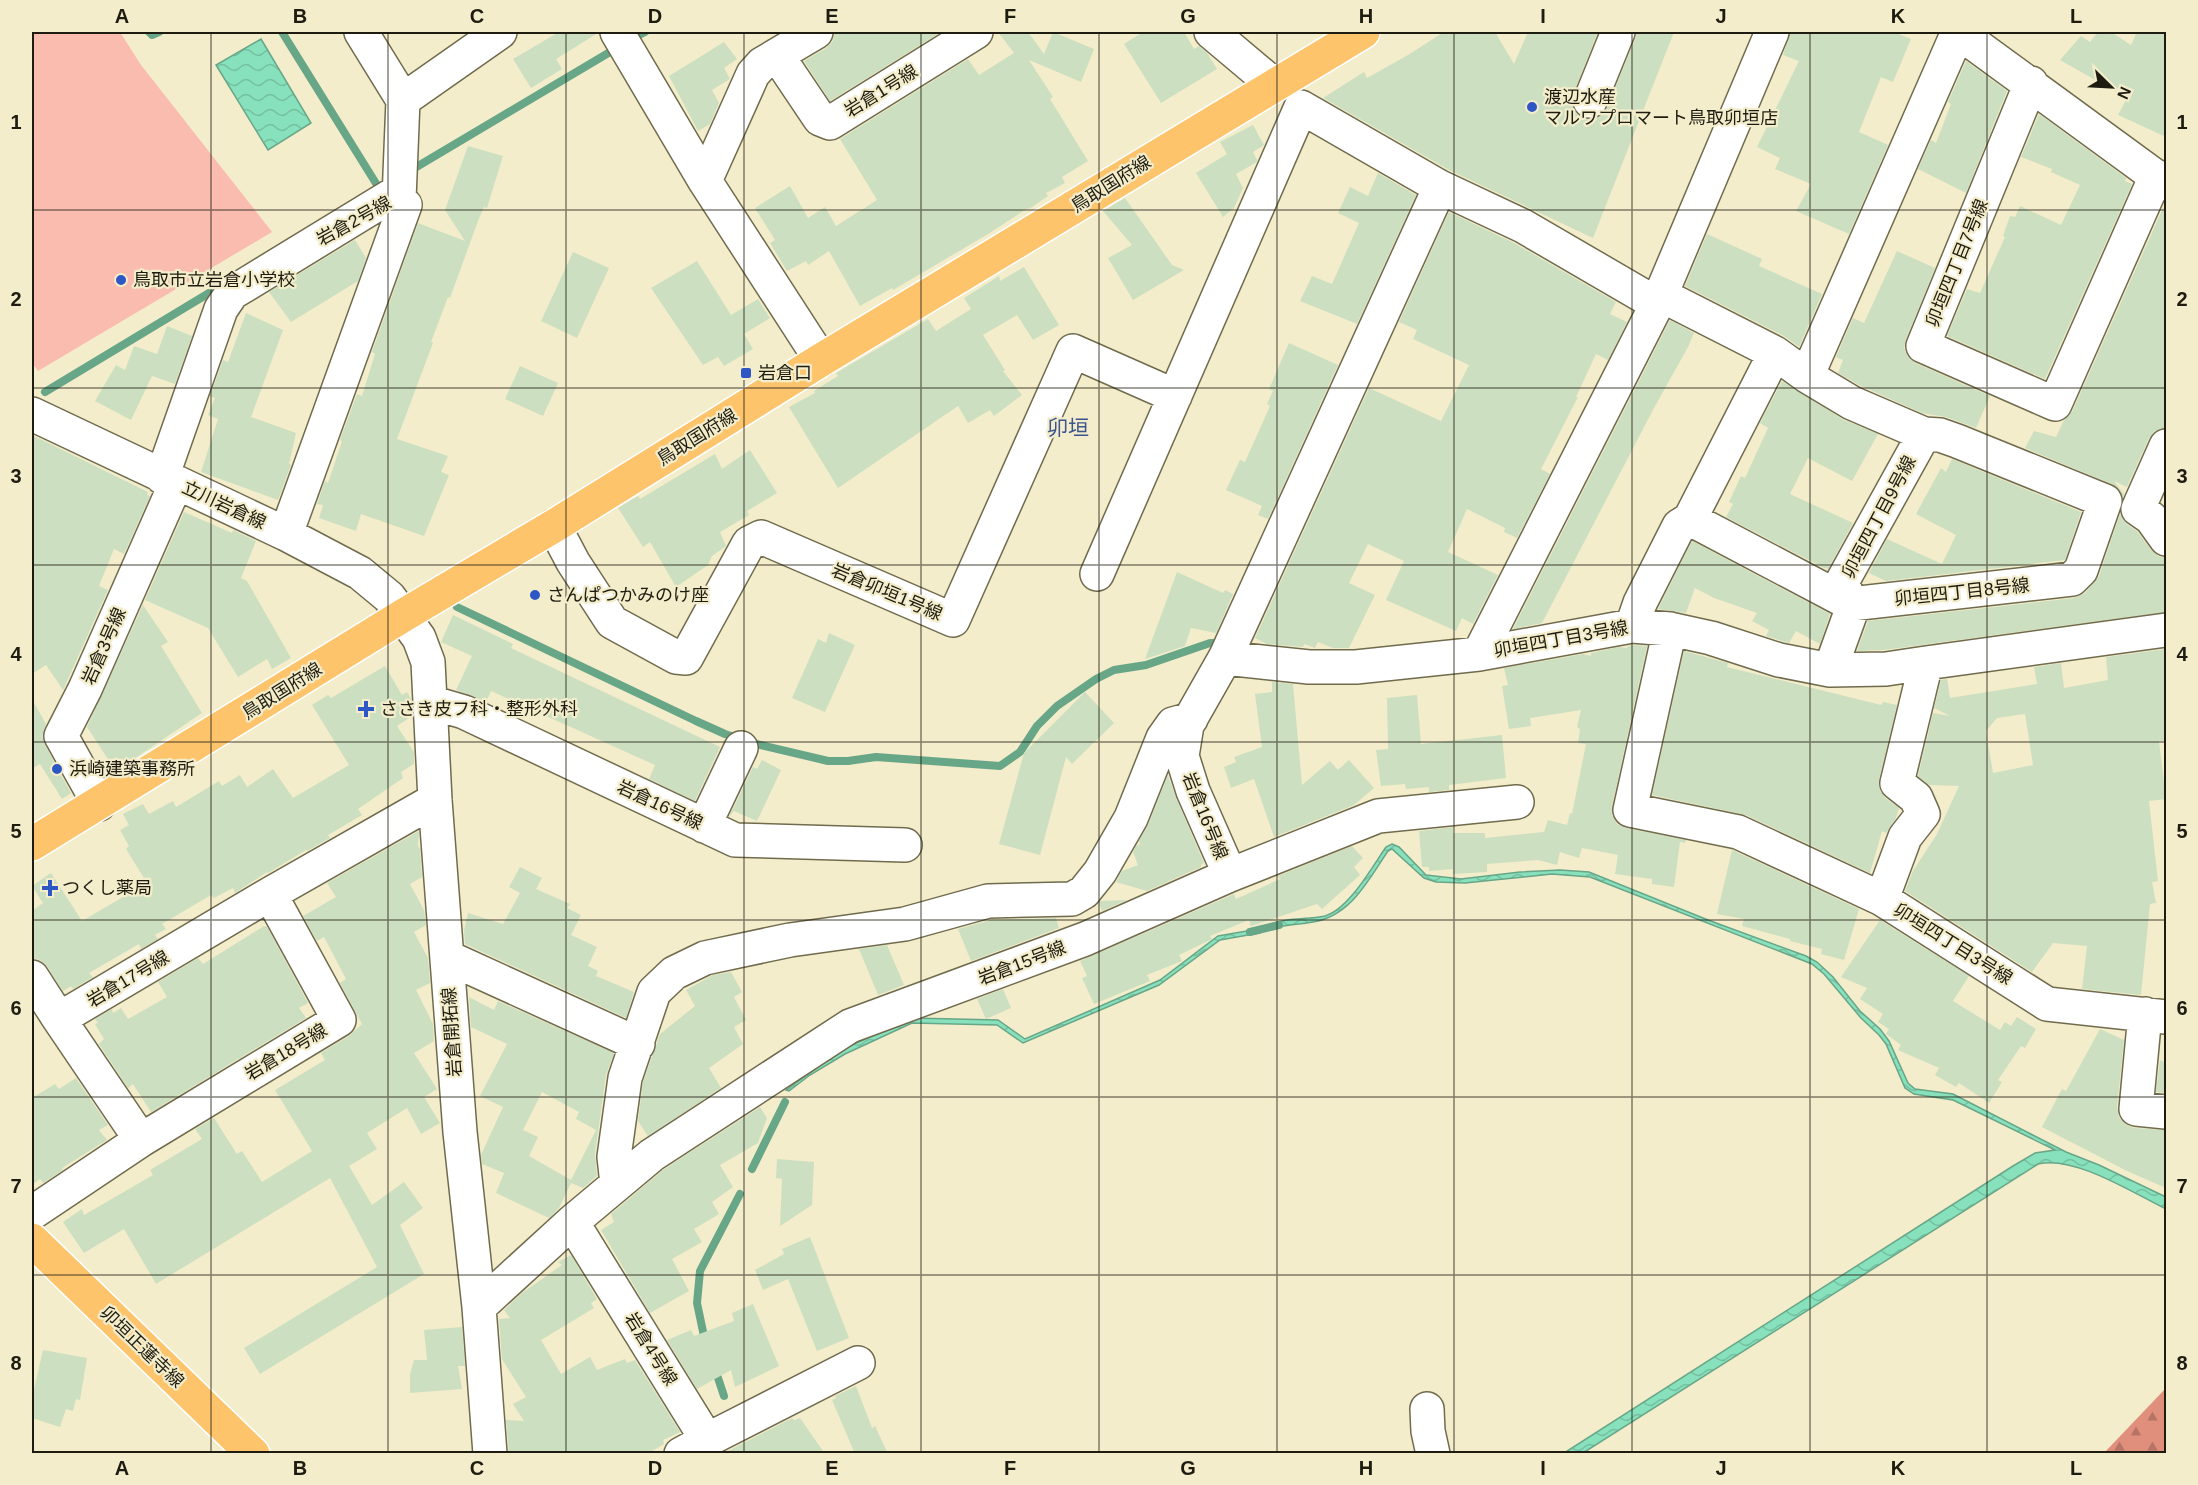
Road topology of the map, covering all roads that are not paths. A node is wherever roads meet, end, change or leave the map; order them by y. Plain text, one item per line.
1 (361, 32) edge
2 (500, 32) edge
3 (617, 32) edge
4 (816, 32) edge
5 (976, 32) edge
6 (1211, 32) edge
7 (1363, 32) edge
8 (1618, 32) edge
9 (1772, 32) edge
10 (1958, 32) edge
11 (777, 56) junction
12 (2031, 83) junction
13 (1274, 85) junction
14 (403, 100) junction
15 (1590, 101) dead end
16 (2161, 180) edge
17 (705, 181) junction
18 (1440, 187) junction
19 (399, 200) junction
20 (1659, 300) junction
21 (1775, 353) junction
22 (821, 360) junction
23 (1807, 376) junction
24 (1175, 396) junction
25 (32, 414) edge
26 (1924, 434) junction
27 (2166, 446) edge
28 (169, 480) junction
29 (2105, 501) junction
30 (2138, 509) junction
31 (1689, 519) junction
32 (554, 526) junction
33 (286, 534) junction
34 (2166, 539) edge
35 (1097, 574) dead end
36 (1851, 604) junction
37 (404, 615) junction
38 (1632, 626) junction
39 (1670, 629) junction
40 (2166, 630) edge
41 (1479, 654) junction
42 (1225, 658) junction
43 (1926, 663) junction
44 (1830, 670) junction
45 (430, 702) junction
46 (1191, 719) junction
47 (741, 748) dead end
48 (435, 800) junction
49 (1517, 802) dead end
50 (99, 804) junction
51 (705, 826) junction
52 (32, 844) edge
53 (905, 845) dead end
54 (1230, 875) junction
55 (270, 894) junction
56 (1072, 899) junction
57 (1882, 899) junction
58 (1084, 939) junction
59 (447, 957) junction
60 (32, 977) edge
61 (2156, 1015) edge
62 (59, 1019) junction
63 (638, 1044) junction
64 (2166, 1112) edge
65 (141, 1140) junction
66 (617, 1184) junction
67 (32, 1213) edge
68 (572, 1222) junction
69 (32, 1240) edge
70 (479, 1307) junction
71 (858, 1364) dead end
72 (1427, 1409) dead end
73 (694, 1447) edge
74 (253, 1454) edge
75 (490, 1454) edge
76 (1434, 1454) edge

1 - 14 street
2 - 14 street
3 - 17 street
4 - 11 street
5 - 11 street, 岩倉1号線
6 - 13 street
7 - 13 main road, 鳥取国府線
8 - 15 street
9 - 20 street, 卯垣四丁目3号線
10 - 12 street
10 - 23 street
11 - 17 street
12 - 16 street
12 - 16 street, 卯垣四丁目7号線
13 - 22 main road, 鳥取国府線
14 - 19 street
17 - 22 street
18 - 20 street
18 - 24 street
18 - 42 street, 岩倉16号線
19 - 28 street, 岩倉2号線
19 - 33 street, 岩倉2号線
20 - 21 street
20 - 41 street, 卯垣四丁目3号線
21 - 23 street
21 - 31 street
22 - 32 main road, 鳥取国府線
23 - 26 street
24 - 32 street, 岩倉卯垣1号線
24 - 35 street
25 - 28 street, 立川岩倉線
26 - 29 street
26 - 36 street, 卯垣四丁目9号線
27 - 30 street
28 - 33 street, 立川岩倉線
28 - 50 street, 岩倉3号線
29 - 30 street
29 - 36 street, 卯垣四丁目8号線
30 - 34 street
31 - 36 street
31 - 38 street
32 - 37 main road, 鳥取国府線
33 - 37 street, 立川岩倉線
36 - 44 street, 卯垣四丁目9号線
37 - 45 street, 岩倉開拓線
37 - 50 main road, 鳥取国府線
38 - 39 street, 卯垣四丁目3号線
38 - 41 street, 卯垣四丁目3号線
39 - 44 street
39 - 57 street, 卯垣四丁目3号線
40 - 43 street
41 - 42 street
42 - 46 street, 岩倉16号線
43 - 44 street
43 - 57 street
45 - 48 street, 岩倉開拓線
45 - 51 street, 岩倉16号線
46 - 54 street, 岩倉16号線
46 - 56 street
47 - 51 street
48 - 55 street, 岩倉17号線
48 - 59 street, 岩倉開拓線
49 - 54 street, 岩倉15号線
50 - 52 main road, 鳥取国府線
51 - 53 street, 岩倉16号線
54 - 58 street, 岩倉15号線
55 - 62 street, 岩倉17号線
55 - 65 street, 岩倉18号線
56 - 58 street
56 - 63 street
57 - 61 street, 卯垣四丁目3号線
58 - 66 street, 岩倉15号線
59 - 63 street
59 - 70 street, 岩倉開拓線
60 - 62 street
61 - 64 street
62 - 65 street
63 - 66 street
65 - 67 street
66 - 68 street, 岩倉15号線
68 - 70 street
68 - 73 street, 岩倉4号線
69 - 74 main road, 卯垣正蓮寺線
70 - 75 street, 岩倉開拓線
71 - 73 street, 岩倉4号線
72 - 76 street

